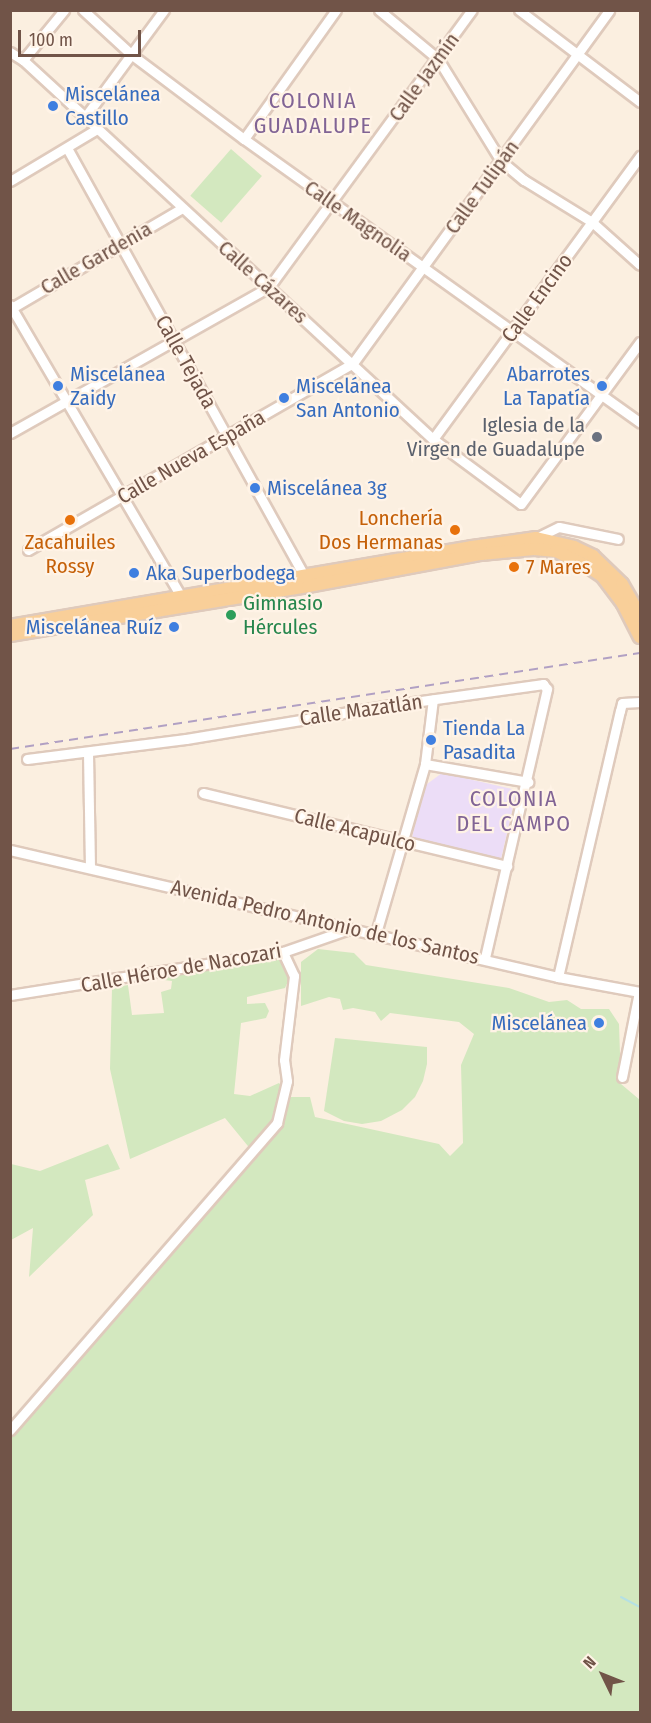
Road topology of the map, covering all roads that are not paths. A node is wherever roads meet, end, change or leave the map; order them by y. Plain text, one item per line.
1 (64, 10) edge
2 (83, 10) edge
3 (164, 10) edge
4 (336, 10) edge
5 (379, 10) edge
6 (472, 10) edge
7 (519, 10) edge
8 (609, 10) edge
9 (10, 52) edge
10 (577, 53) junction
11 (132, 55) junction
12 (438, 59) junction
13 (23, 60) junction
14 (640, 102) edge
15 (86, 117) junction
16 (97, 129) junction
17 (244, 139) junction
18 (67, 148) junction
19 (640, 156) edge
20 (501, 161) junction
21 (10, 181) edge
22 (332, 202) junction
23 (182, 208) junction
24 (592, 222) junction
25 (120, 245) junction
26 (640, 265) edge
27 (424, 267) junction
28 (269, 287) junction
29 (11, 307) edge
30 (512, 331) junction
31 (173, 339) junction
32 (640, 342) edge
33 (353, 363) junction
34 (603, 395) junction
35 (66, 400) junction
36 (640, 422) edge
37 (10, 433) edge
38 (228, 437) junction
39 (433, 439) junction
40 (121, 497) junction
41 (536, 538) junction
42 (618, 539) dead end
43 (28, 550) dead end
44 (307, 580) junction
45 (181, 597) junction
46 (640, 615) edge
47 (10, 627) edge
48 (10, 635) edge
49 (640, 638) edge
50 (433, 699) junction
51 (640, 702) edge
52 (88, 753) junction
53 (27, 759) dead end
54 (425, 764) junction
55 (528, 782) junction
56 (203, 793) dead end
57 (401, 842) junction
58 (10, 850) edge
59 (507, 866) junction
60 (90, 868) junction
61 (349, 929) junction
62 (376, 933) junction
63 (283, 952) junction
64 (485, 958) junction
65 (558, 977) junction
66 (640, 992) edge
67 (10, 996) edge
68 (622, 1077) dead end
69 (10, 1430) edge

1 - 13 street
2 - 11 street, Calle Magnolia
3 - 11 street
4 - 17 street
5 - 12 street
6 - 12 street, Calle Jazmín
7 - 10 street
8 - 10 street, Calle Tulipán
9 - 13 street, Calle Cázares
10 - 14 street
10 - 20 street, Calle Tulipán
11 - 15 street
11 - 17 street, Calle Magnolia
12 - 20 street
12 - 22 street, Calle Jazmín
13 - 15 street, Calle Cázares
15 - 16 street, Calle Cázares
16 - 18 street
16 - 23 street, Calle Cázares
17 - 22 street, Calle Magnolia
18 - 21 street
18 - 25 street, Calle Tejada
19 - 24 street, Calle Encino
20 - 24 street
20 - 27 street, Calle Tulipán
22 - 27 street, Calle Magnolia
22 - 28 street, Calle Jazmín
23 - 25 street, Calle Gardenia
23 - 28 street, Calle Cázares
24 - 26 street
24 - 30 street, Calle Encino
25 - 29 street, Calle Gardenia
25 - 31 street, Calle Tejada
27 - 30 street, Calle Magnolia
27 - 33 street, Calle Tulipán
28 - 31 street
28 - 33 street, Calle Cázares
29 - 35 street
30 - 34 street, Calle Magnolia
30 - 39 street, Calle Encino
31 - 35 street
31 - 38 street, Calle Tejada
32 - 34 street
33 - 38 street, Calle Nueva España
33 - 39 street, Calle Cázares
34 - 36 street, Calle Magnolia
34 - 39 street, Calle Cázares
35 - 37 street
35 - 40 street
38 - 40 street, Calle Nueva España
38 - 44 street, Calle Tejada
40 - 43 street, Calle Nueva España
40 - 45 street
41 - 42 street
41 - 44 main road
41 - 46 main road
44 - 45 main road
44 - 48 main road
44 - 49 main road
45 - 47 main road
50 - 52 street, Calle Mazatlán
50 - 54 street, Calle Mazatlán
50 - 55 street
51 - 65 street
52 - 53 street, Calle Mazatlán
52 - 60 street
54 - 55 street
54 - 57 street, Calle Mazatlán
55 - 59 street
56 - 57 street, Calle Acapulco
57 - 59 street, Calle Acapulco
57 - 62 street, Calle Mazatlán
58 - 60 street, Avenida Pedro Antonio de los Santos
59 - 64 street
60 - 61 street, Avenida Pedro Antonio de los Santos
61 - 62 street, Avenida Pedro Antonio de los Santos
61 - 63 street, Calle Héroe de Nacozari
62 - 64 street, Avenida Pedro Antonio de los Santos
63 - 67 street, Calle Héroe de Nacozari
63 - 69 street
64 - 65 street, Avenida Pedro Antonio de los Santos
65 - 66 street, Avenida Pedro Antonio de los Santos
66 - 68 street

